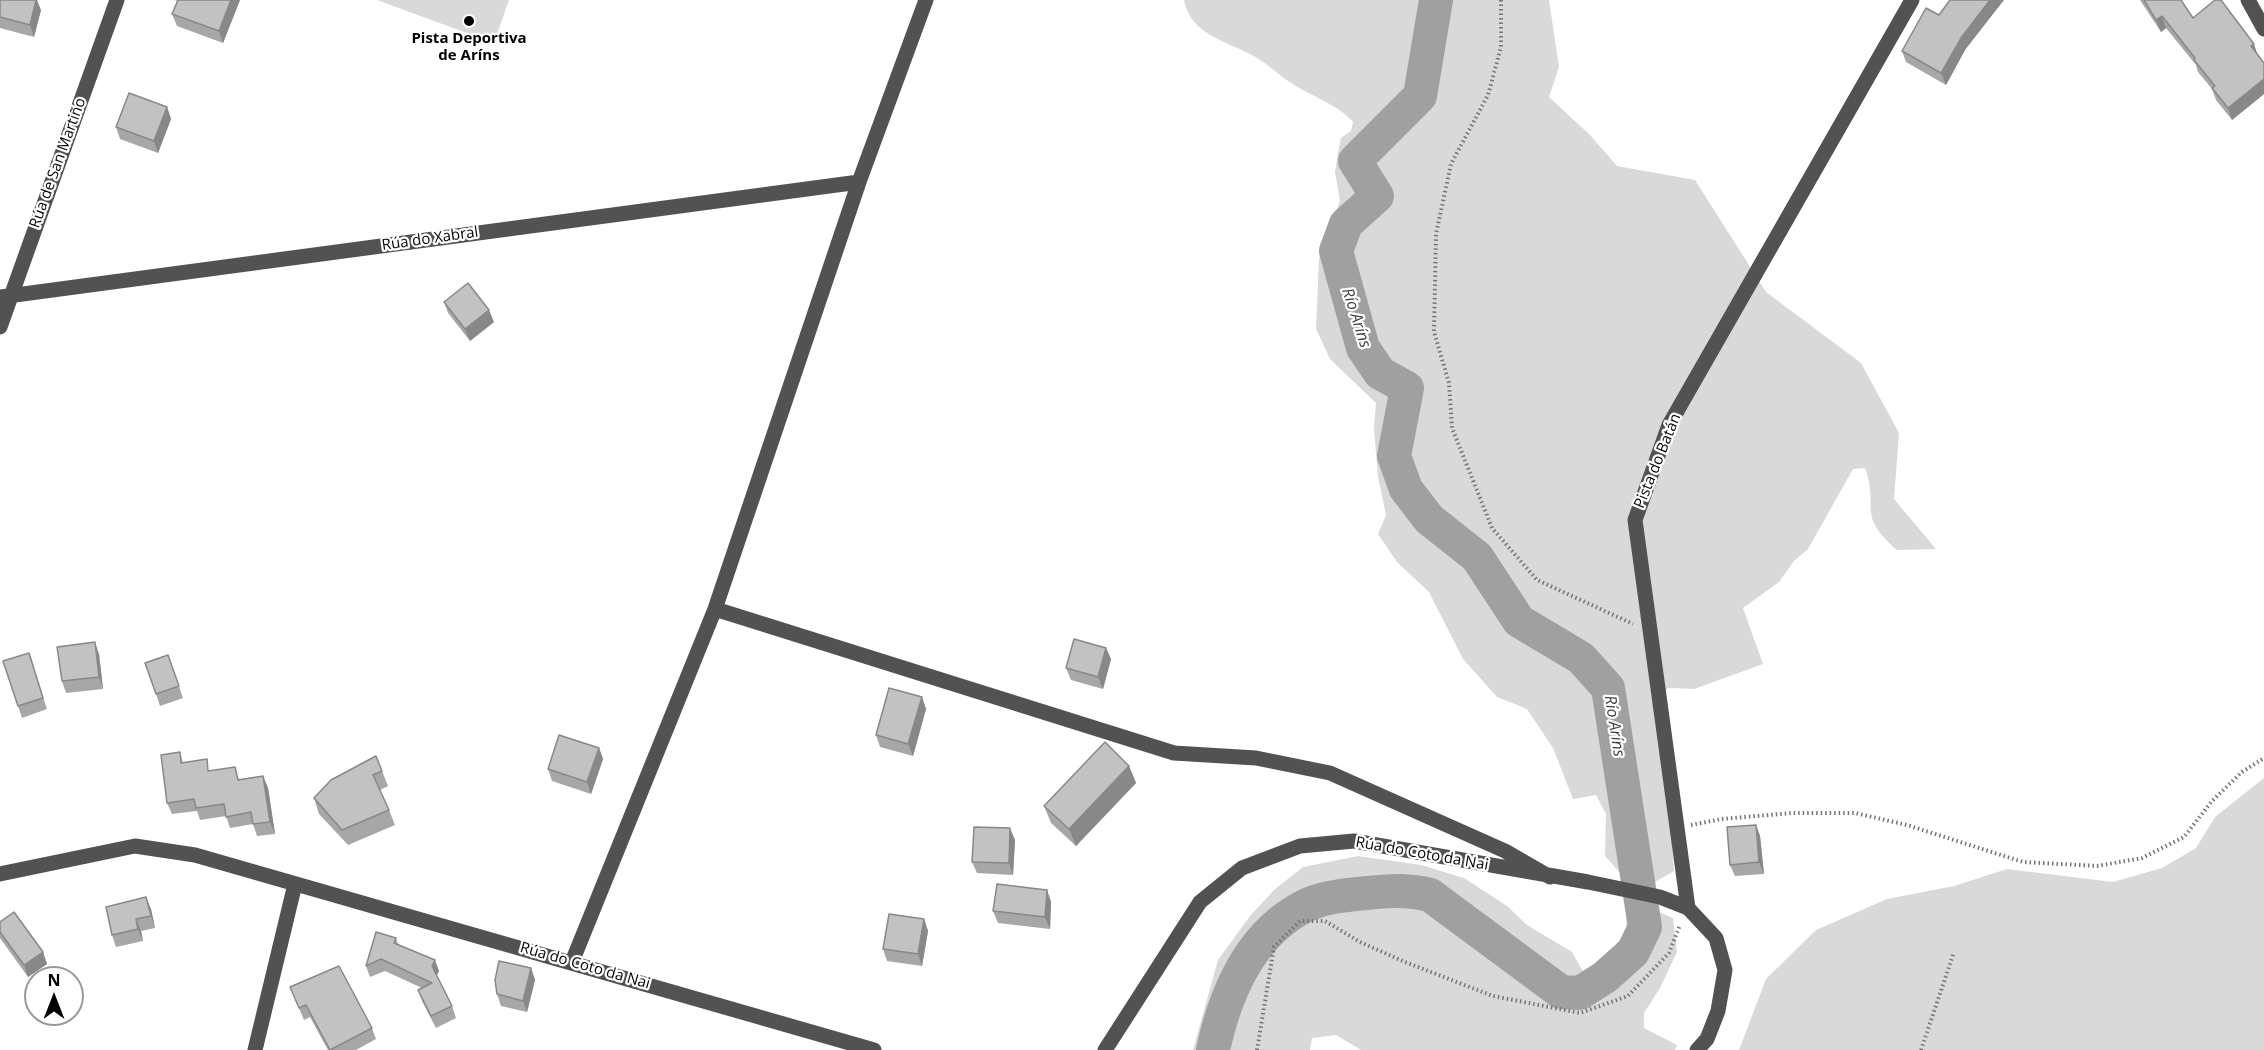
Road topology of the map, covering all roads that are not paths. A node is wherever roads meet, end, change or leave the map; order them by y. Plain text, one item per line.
1 (117, 0) edge
2 (926, 0) edge
3 (1912, 0) edge
4 (2248, 0) edge
5 (2264, 29) edge
6 (859, 182) junction
7 (6, 296) edge
8 (0, 327) edge
9 (716, 609) junction
10 (0, 874) edge
11 (1550, 877) junction
12 (295, 884) junction
13 (1688, 908) junction
14 (572, 962) junction
15 (255, 1050) edge
16 (874, 1050) edge
17 (1105, 1050) edge
18 (1697, 1050) edge

1 - 7 street, Rúa de San Martiño
2 - 6 street
3 - 13 street, Pista do Batán
4 - 5 street
6 - 7 street, Rúa do Xabral
6 - 9 street
7 - 8 street, Rúa de San Martiño
9 - 11 street
9 - 14 street
10 - 12 street, Rúa do Coto da Nai
11 - 13 street, Rúa do Coto da Nai
11 - 17 street, Rúa do Coto da Nai
12 - 14 street, Rúa do Coto da Nai
12 - 15 street
13 - 18 street
14 - 16 street, Rúa do Coto da Nai

